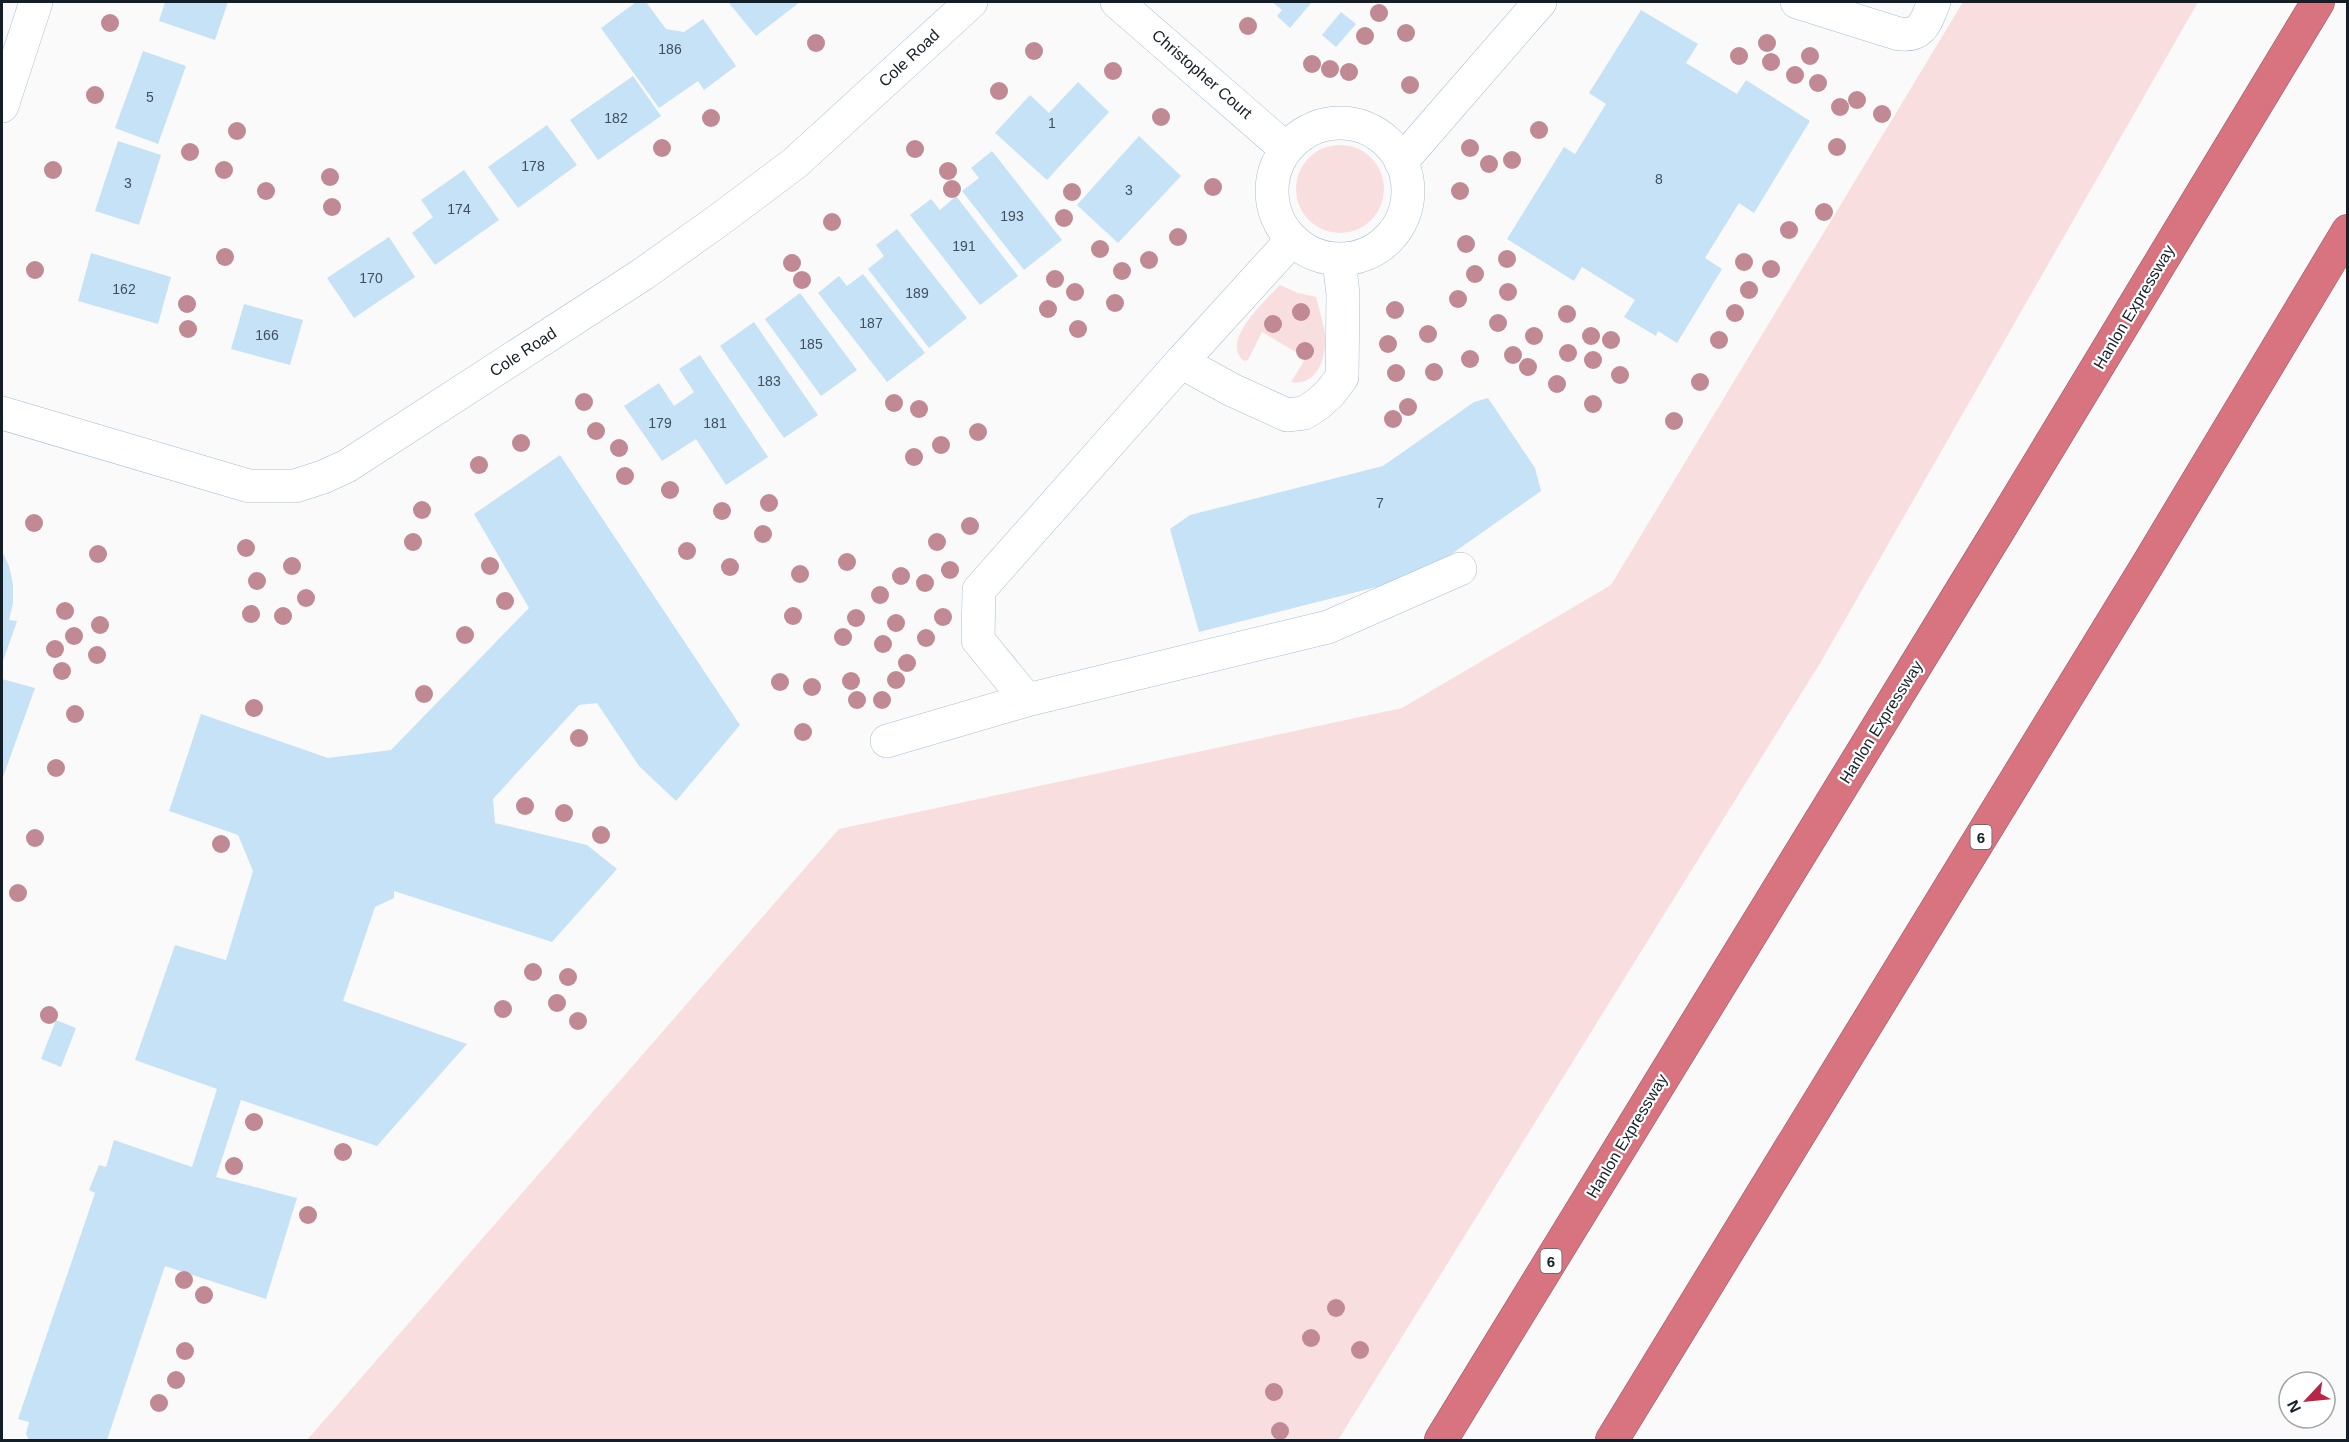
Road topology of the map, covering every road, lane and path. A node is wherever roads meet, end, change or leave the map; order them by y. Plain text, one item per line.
1 (36, 2) edge
2 (970, 2) edge
3 (1117, 2) edge
4 (1540, 2) edge
5 (1797, 2) edge
6 (1934, 2) edge
7 (2318, 2) edge
8 (2, 106) edge
9 (1286, 148) junction
10 (1401, 162) junction
11 (2348, 231) edge
12 (1292, 240) junction
13 (1339, 260) junction
14 (1181, 362) junction
15 (2, 413) edge
16 (1461, 569) dead end
17 (1027, 700) junction
18 (887, 741) dead end
19 (1441, 1440) edge
20 (1612, 1440) edge

1 - 8 street
2 - 15 street, Cole Road
3 - 9 street, Christopher Court
4 - 10 street
5 - 6 street
7 - 19 highway, Hanlon Expressway / 6
9 - 10 street
9 - 12 street
10 - 13 street
11 - 20 highway, 6
12 - 13 street
12 - 14 street
13 - 14 street
14 - 17 street
16 - 17 street
17 - 18 street

